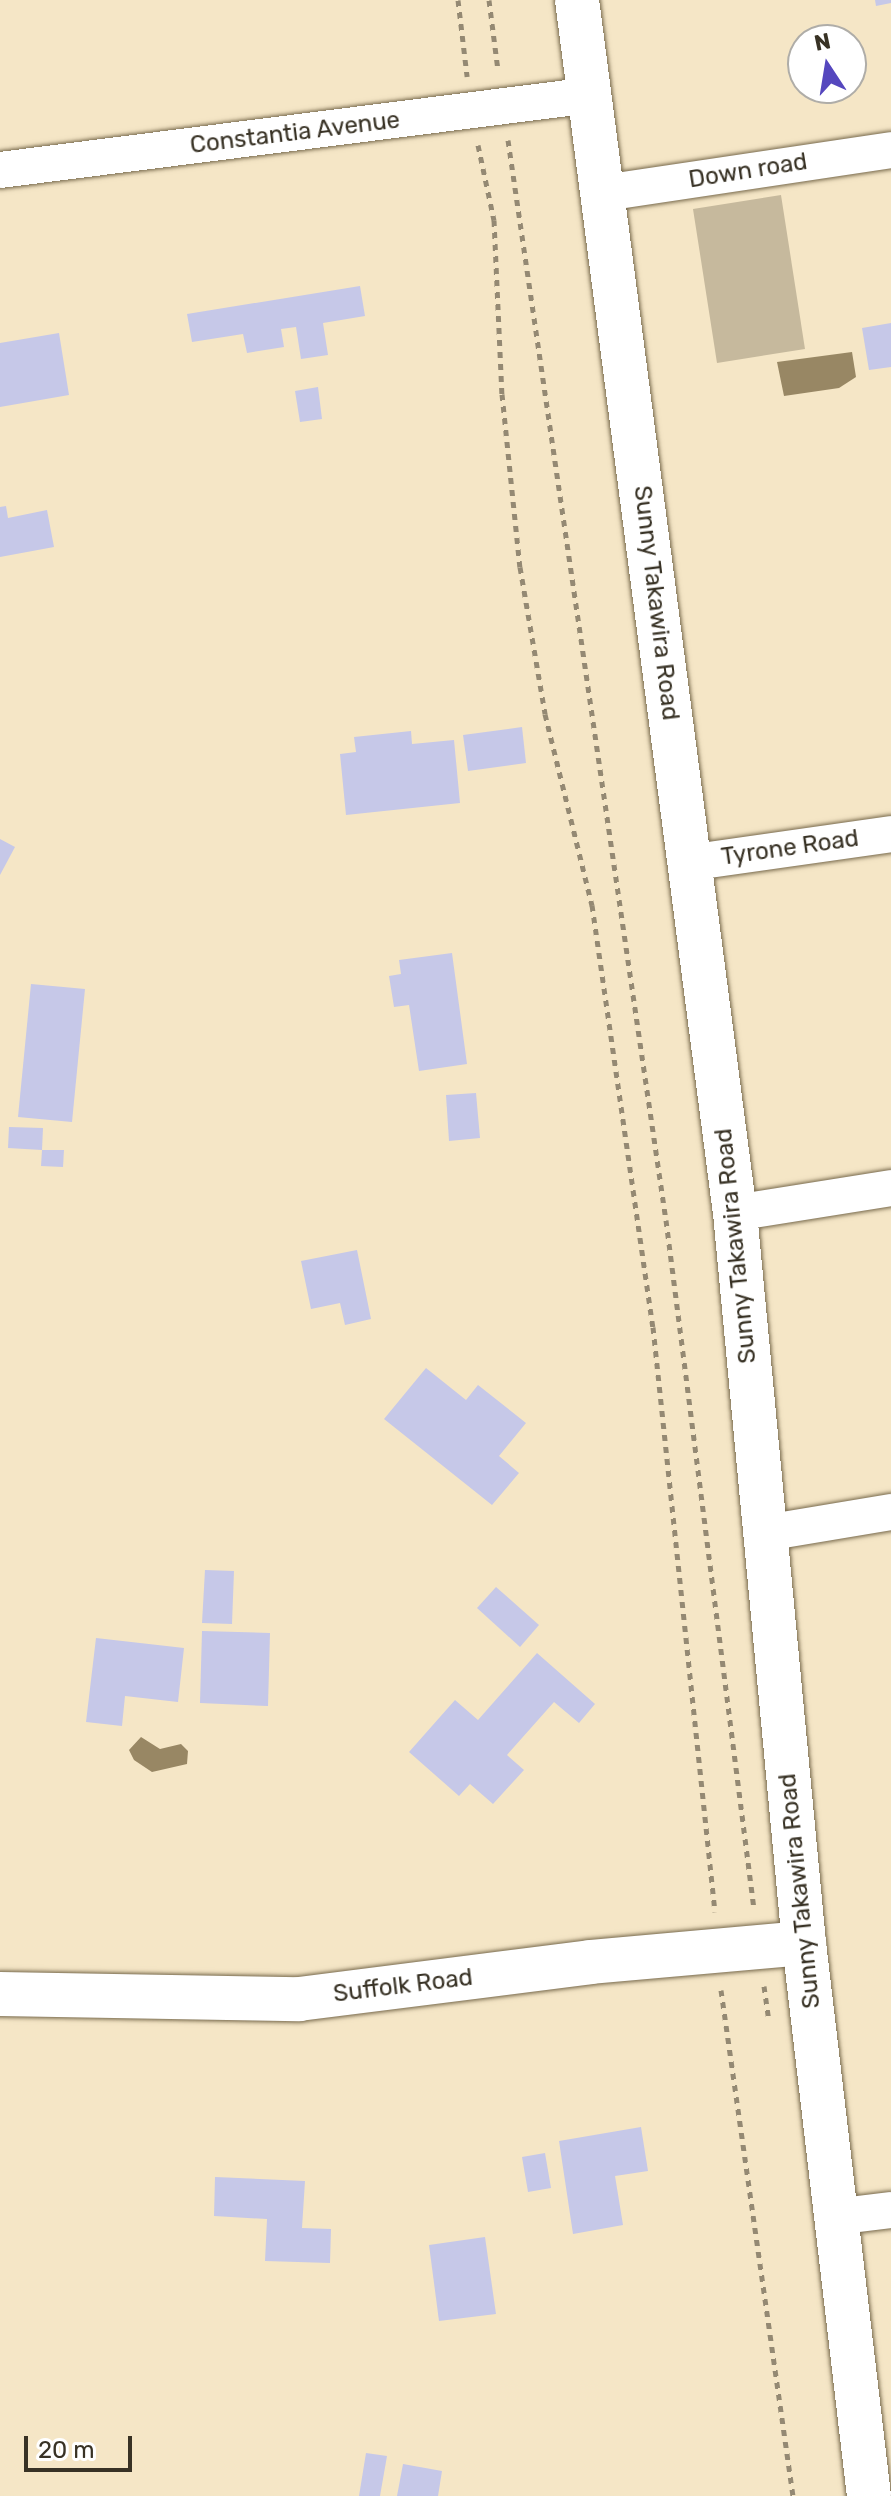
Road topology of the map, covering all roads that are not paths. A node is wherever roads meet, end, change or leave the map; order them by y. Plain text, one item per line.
1 (577, 0) edge
2 (591, 95) junction
3 (891, 150) edge
4 (0, 170) edge
5 (604, 193) junction
6 (891, 834) edge
7 (688, 863) junction
8 (891, 1188) edge
9 (735, 1213) junction
10 (891, 1512) edge
11 (765, 1533) junction
12 (804, 1943) junction
13 (0, 1994) edge
14 (891, 2210) edge
15 (834, 2217) junction
16 (869, 2496) edge

1 - 2 main road, Sunny Takawira Road
2 - 4 street, Constantia Avenue
2 - 5 main road, Sunny Takawira Road
3 - 5 street, Down road
5 - 7 main road, Sunny Takawira Road
6 - 7 street, Tyrone Road
7 - 9 main road, Sunny Takawira Road
8 - 9 street
9 - 11 main road, Sunny Takawira Road
10 - 11 street
11 - 12 main road, Sunny Takawira Road
12 - 13 main road, Suffolk Road
12 - 15 main road, Sunny Takawira Road
14 - 15 street
15 - 16 main road, Sunny Takawira Road

